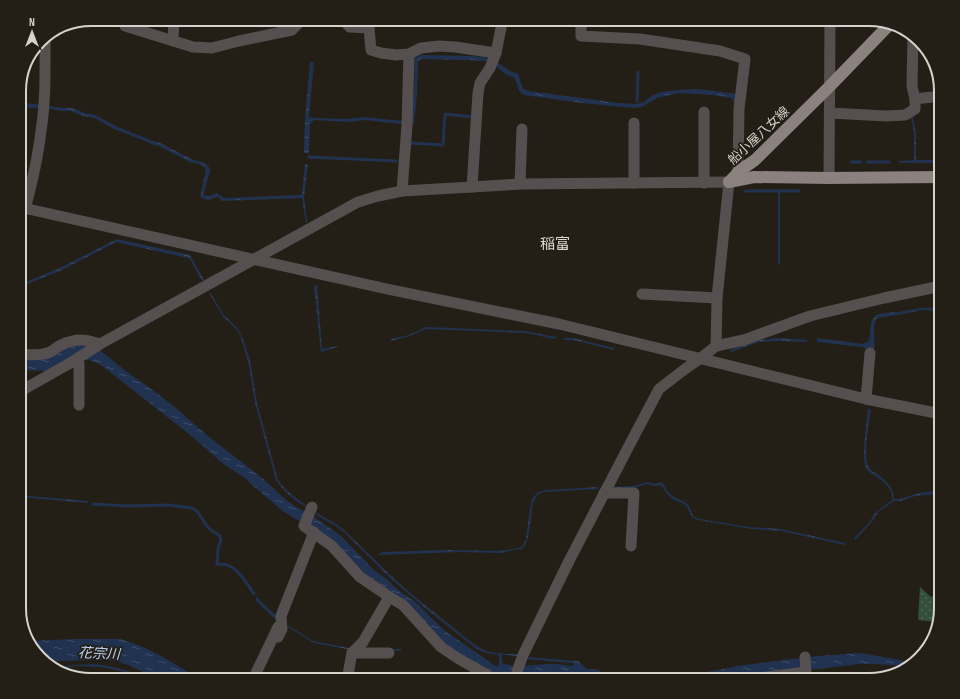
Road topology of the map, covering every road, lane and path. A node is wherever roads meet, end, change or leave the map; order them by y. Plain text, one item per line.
1 (125, 26) edge
2 (174, 26) edge
3 (296, 26) edge
4 (349, 26) edge
5 (501, 26) edge
6 (581, 26) edge
7 (830, 26) edge
8 (886, 28) edge
9 (173, 37) junction
10 (913, 43) edge
11 (45, 52) edge
12 (409, 54) junction
13 (494, 59) junction
14 (829, 87) junction
15 (934, 97) edge
16 (915, 99) junction
17 (704, 112) dead end
18 (830, 113) junction
19 (634, 123) dead end
20 (522, 129) dead end
21 (738, 172) junction
22 (934, 177) edge
23 (829, 178) junction
24 (729, 182) junction
25 (634, 183) junction
26 (704, 183) junction
27 (520, 184) junction
28 (472, 187) junction
29 (402, 191) junction
30 (26, 197) edge
31 (26, 209) edge
32 (253, 260) junction
33 (934, 287) edge
34 (642, 294) dead end
35 (717, 298) junction
36 (100, 344) junction
37 (716, 346) junction
38 (870, 352) dead end
39 (26, 354) edge
40 (701, 358) junction
41 (74, 361) junction
42 (26, 388) edge
43 (866, 399) junction
44 (78, 405) dead end
45 (934, 413) edge
46 (604, 493) junction
47 (311, 510) dead end
48 (314, 532) junction
49 (631, 546) dead end
50 (389, 596) junction
51 (282, 625) junction
52 (278, 637) dead end
53 (352, 653) junction
54 (389, 653) dead end
55 (805, 657) dead end
56 (256, 673) dead end
57 (348, 673) edge
58 (484, 673) edge
59 (517, 673) edge
60 (798, 673) edge

1 - 9 street
2 - 9 street
3 - 9 street
4 - 12 street
5 - 13 street
6 - 21 street
7 - 14 street
8 - 14 main road, 船小屋八女線
10 - 16 street
11 - 30 street
12 - 13 street
12 - 29 street
13 - 28 street
14 - 18 street
14 - 21 main road, 船小屋八女線
15 - 16 street
16 - 18 street
17 - 26 street
18 - 23 street
19 - 25 street
20 - 27 street
21 - 24 main road, 船小屋八女線
22 - 23 main road, 船小屋八女線
23 - 24 main road, 船小屋八女線
24 - 26 street
24 - 35 street
25 - 26 street
25 - 27 street
27 - 28 street
28 - 29 street
29 - 32 street
31 - 32 street
32 - 36 street
32 - 40 street
33 - 37 street
34 - 35 street
35 - 37 street
36 - 39 street
36 - 41 street
37 - 40 street
38 - 43 street
40 - 43 street
40 - 46 street
41 - 42 street
41 - 44 street
43 - 45 street
46 - 49 street
46 - 59 street
47 - 48 street
48 - 50 street
48 - 51 street
50 - 53 street
50 - 58 street
51 - 52 street
51 - 56 street
53 - 54 street
53 - 57 street
55 - 60 street

